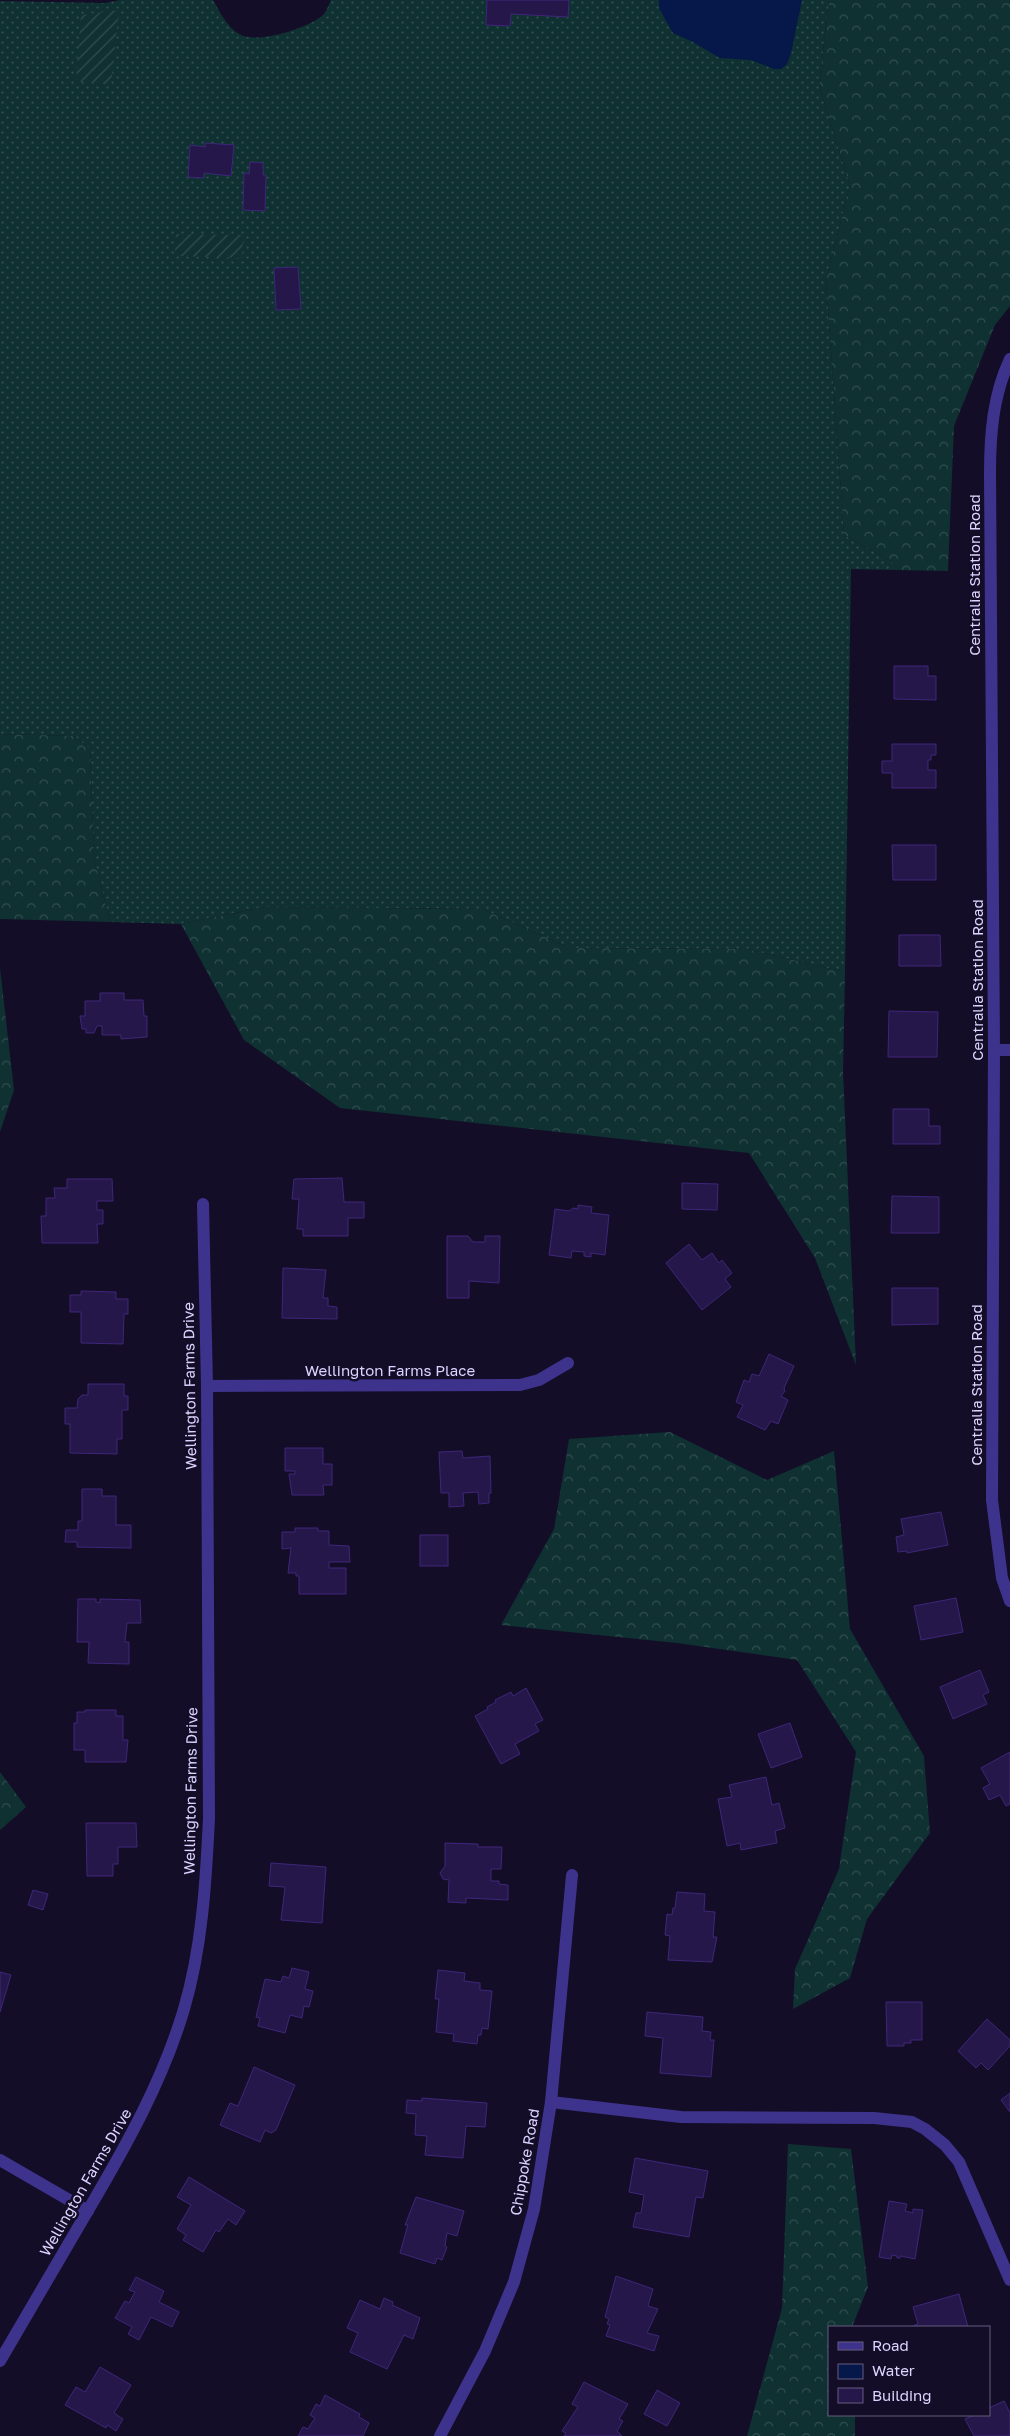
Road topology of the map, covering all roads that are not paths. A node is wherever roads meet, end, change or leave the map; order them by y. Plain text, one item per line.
1 (1010, 359) edge
2 (994, 1050) junction
3 (1010, 1050) edge
4 (203, 1204) dead end
5 (568, 1363) dead end
6 (206, 1386) junction
7 (1010, 1601) edge
8 (572, 1875) dead end
9 (550, 2102) junction
10 (0, 2160) edge
11 (88, 2211) junction
12 (1010, 2280) edge
13 (0, 2361) edge
14 (440, 2436) edge

1 - 2 street, Centralia Station Road
2 - 3 street
2 - 7 street, Centralia Station Road
4 - 6 street, Wellington Farms Drive
5 - 6 street, Wellington Farms Place
6 - 11 street, Wellington Farms Drive
8 - 9 street, Chippoke Road
9 - 12 street
9 - 14 street, Chippoke Road
10 - 11 street
11 - 13 street, Wellington Farms Drive

